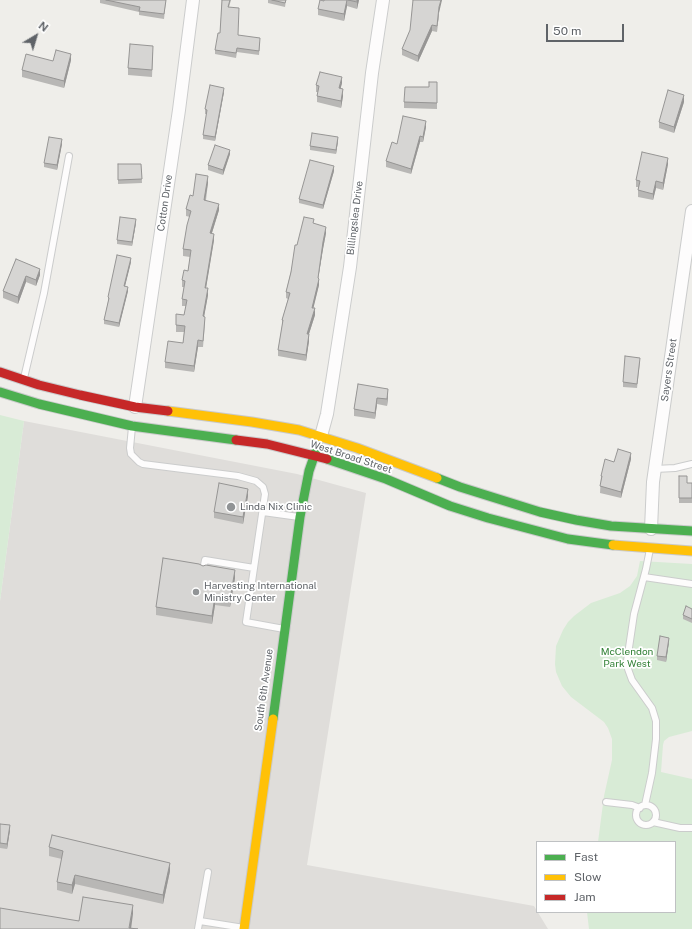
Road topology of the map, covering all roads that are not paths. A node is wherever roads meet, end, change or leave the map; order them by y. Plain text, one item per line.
1 (193, 0) edge
2 (383, 0) edge
3 (69, 156) dead end
4 (692, 211) edge
5 (0, 372) edge
6 (23, 380) junction
7 (0, 392) edge
8 (134, 416) junction
9 (321, 436) junction
10 (315, 455) junction
11 (692, 464) edge
12 (655, 469) junction
13 (263, 512) junction
14 (300, 517) junction
15 (651, 529) junction
16 (692, 531) edge
17 (650, 549) junction
18 (692, 551) edge
19 (254, 568) junction
20 (203, 570) edge
21 (644, 577) junction
22 (692, 584) edge
23 (284, 629) junction
24 (606, 802) dead end
25 (642, 806) junction
26 (653, 822) junction
27 (692, 828) edge
28 (208, 872) dead end
29 (200, 921) junction
30 (244, 928) edge
31 (198, 929) edge

1 - 8 street, Cotton Drive
2 - 9 street, Billingslea Drive
3 - 6 lane
4 - 12 street, Sayers Street
5 - 6 main road, West Broad Street
6 - 8 main road, West Broad Street
7 - 8 main road, West Broad Street
8 - 9 main road, West Broad Street
8 - 10 main road, West Broad Street
8 - 13 lane
9 - 10 main road, South 6th Avenue
9 - 15 main road, West Broad Street
10 - 14 main road, South 6th Avenue
10 - 17 main road, West Broad Street
11 - 12 lane
12 - 15 street, Sayers Street
13 - 14 lane
13 - 19 lane
14 - 23 main road, South 6th Avenue
15 - 16 main road, West Broad Street
15 - 17 main road
17 - 18 main road, West Broad Street
17 - 21 lane
19 - 20 lane
19 - 23 lane
21 - 22 lane
21 - 25 lane
23 - 30 main road, South 6th Avenue
24 - 25 lane
25 - 26 lane
25 - 26 lane
26 - 27 lane
28 - 29 lane
29 - 30 lane
29 - 31 lane

